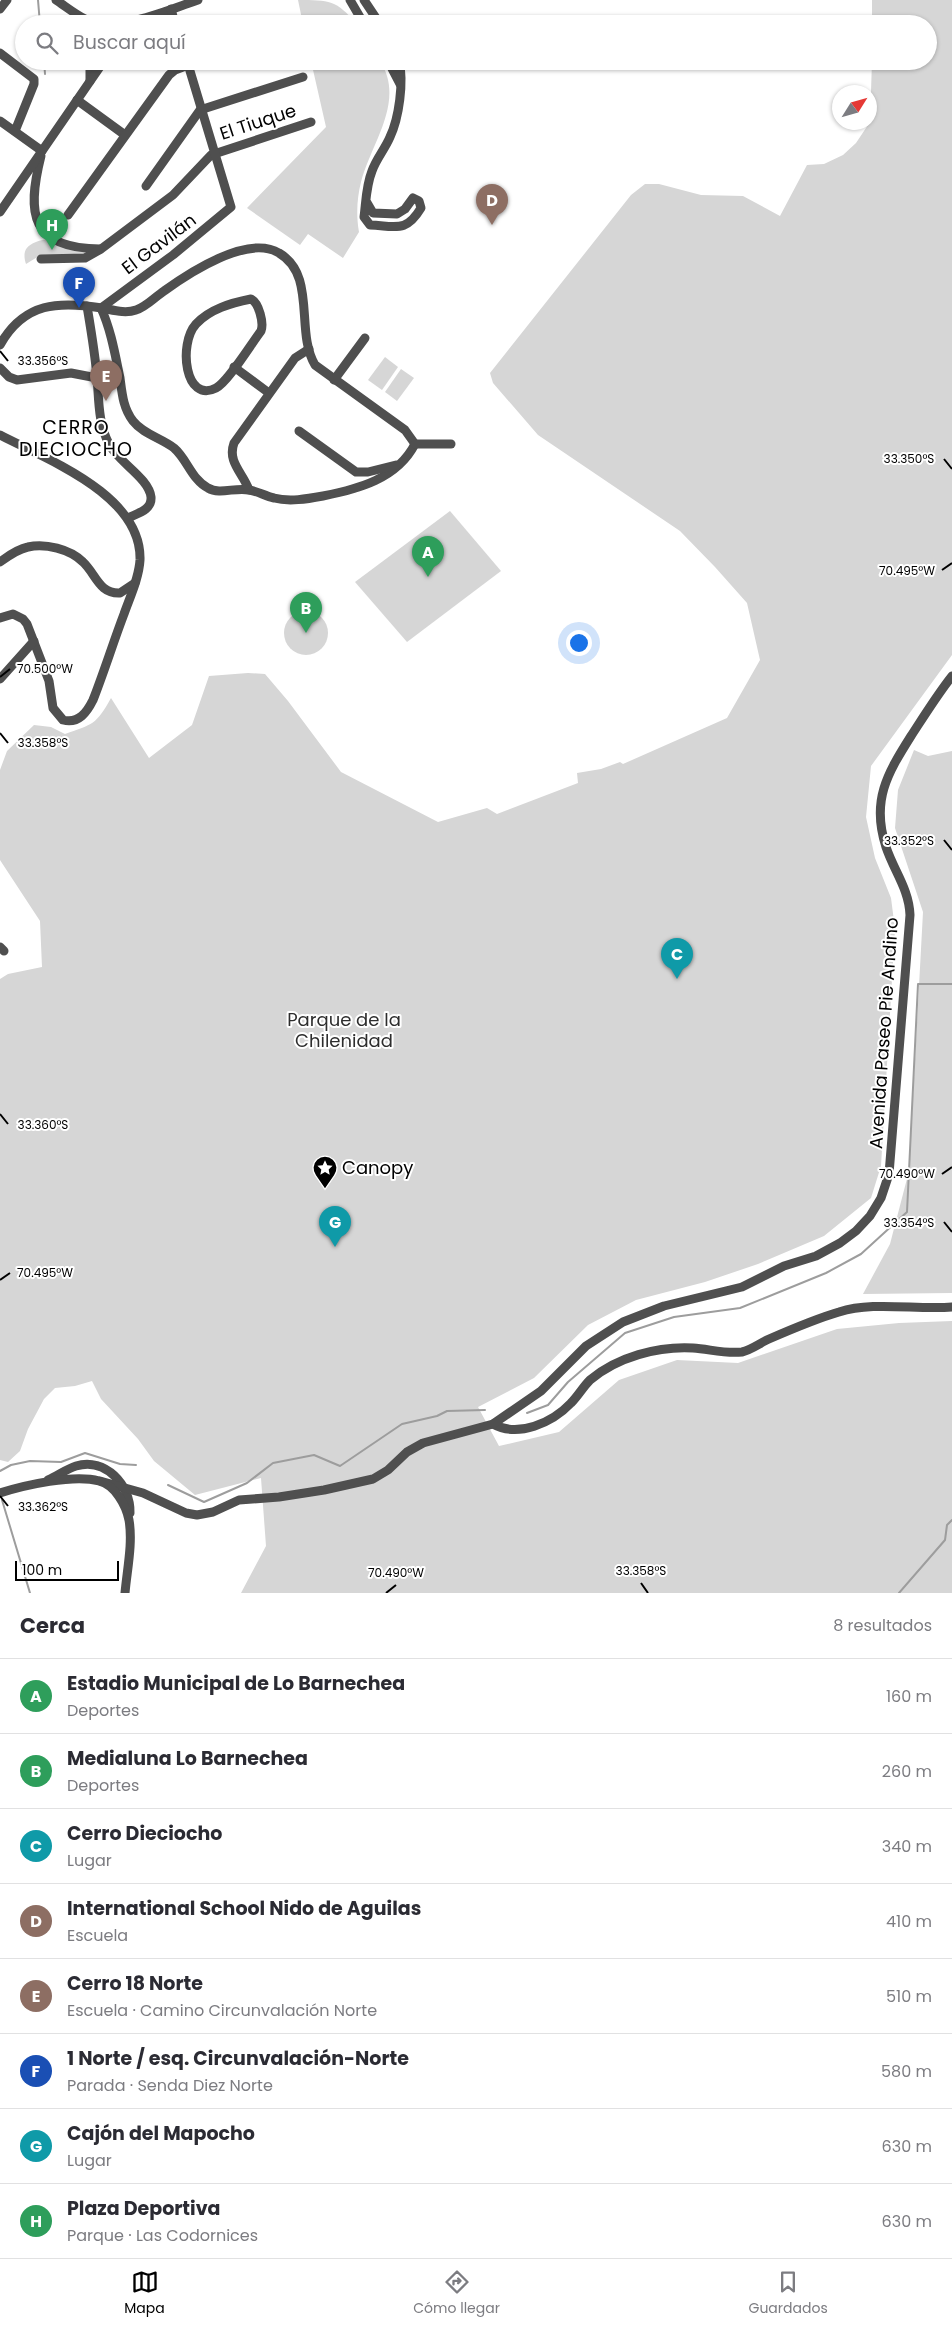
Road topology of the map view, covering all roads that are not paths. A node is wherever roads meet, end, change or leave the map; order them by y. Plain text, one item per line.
1 (7, 0) edge
2 (56, 0) edge
3 (198, 0) edge
4 (346, 0) edge
5 (350, 0) edge
6 (364, 0) edge
7 (0, 9) edge
8 (171, 9) junction
9 (356, 10) junction
10 (75, 15) edge
11 (153, 15) edge
12 (173, 15) edge
13 (359, 15) edge
14 (374, 15) edge
15 (0, 52) edge
16 (15, 63) edge
17 (25, 70) edge
18 (90, 70) edge
19 (98, 70) edge
20 (175, 70) edge
21 (190, 70) edge
22 (393, 70) edge
23 (401, 70) edge
24 (303, 77) dead end
25 (90, 81) junction
26 (400, 84) junction
27 (77, 100) junction
28 (202, 108) junction
29 (0, 120) edge
30 (311, 122) dead end
31 (15, 131) junction
32 (125, 135) junction
33 (42, 151) junction
34 (216, 153) junction
35 (146, 186) dead end
36 (366, 201) junction
37 (0, 212) edge
38 (68, 215) dead end
39 (101, 249) junction
40 (41, 258) dead end
41 (87, 306) junction
42 (101, 308) junction
43 (365, 338) dead end
44 (0, 345) edge
45 (309, 349) junction
46 (234, 367) junction
47 (0, 368) edge
48 (97, 378) junction
49 (334, 380) junction
50 (270, 393) junction
51 (299, 430) dead end
52 (0, 436) edge
53 (414, 444) junction
54 (451, 444) dead end
55 (398, 465) junction
56 (249, 490) junction
57 (128, 518) junction
58 (0, 562) edge
59 (135, 583) junction
60 (0, 618) edge
61 (34, 641) junction
62 (952, 676) edge
63 (0, 679) edge
64 (952, 1307) edge
65 (492, 1424) junction
66 (100, 1481) junction
67 (41, 1483) junction
68 (123, 1487) junction
69 (0, 1493) edge
70 (129, 1520) junction
71 (126, 1593) edge

1 - 7 street
2 - 10 street
3 - 8 street
4 - 9 street
5 - 9 street
6 - 14 street
8 - 11 street
8 - 12 street
9 - 13 street
15 - 16 street
17 - 31 street
18 - 25 street
19 - 25 street
20 - 32 street
21 - 28 street
22 - 26 street
23 - 26 street
24 - 28 street
25 - 27 street
26 - 36 street
27 - 32 street
27 - 33 street
28 - 34 street
28 - 35 street
29 - 31 street
30 - 34 street, El Tiuque
31 - 33 street
32 - 38 street
33 - 37 street
33 - 39 street
34 - 39 street
34 - 42 street, El Gavilán
36 - 36 street
39 - 40 street
41 - 42 street
41 - 44 street
41 - 48 street
42 - 45 street
42 - 56 street
43 - 49 street
45 - 49 street
45 - 50 street
46 - 46 street
46 - 50 street
47 - 48 street
48 - 57 street
49 - 53 street
50 - 56 street
51 - 55 street
52 - 57 street
53 - 54 street
53 - 55 street
55 - 56 street
57 - 59 street
58 - 59 street
59 - 61 street
60 - 61 street
61 - 63 street
62 - 65 street, Avenida Paseo Pie Andino
64 - 65 street
65 - 68 street, Avenida Paseo Pie Andino
66 - 67 street, Avenida Paseo Pie Andino
66 - 68 street, Avenida Paseo Pie Andino
66 - 70 street
67 - 68 street
67 - 69 street
68 - 70 street
70 - 71 street

